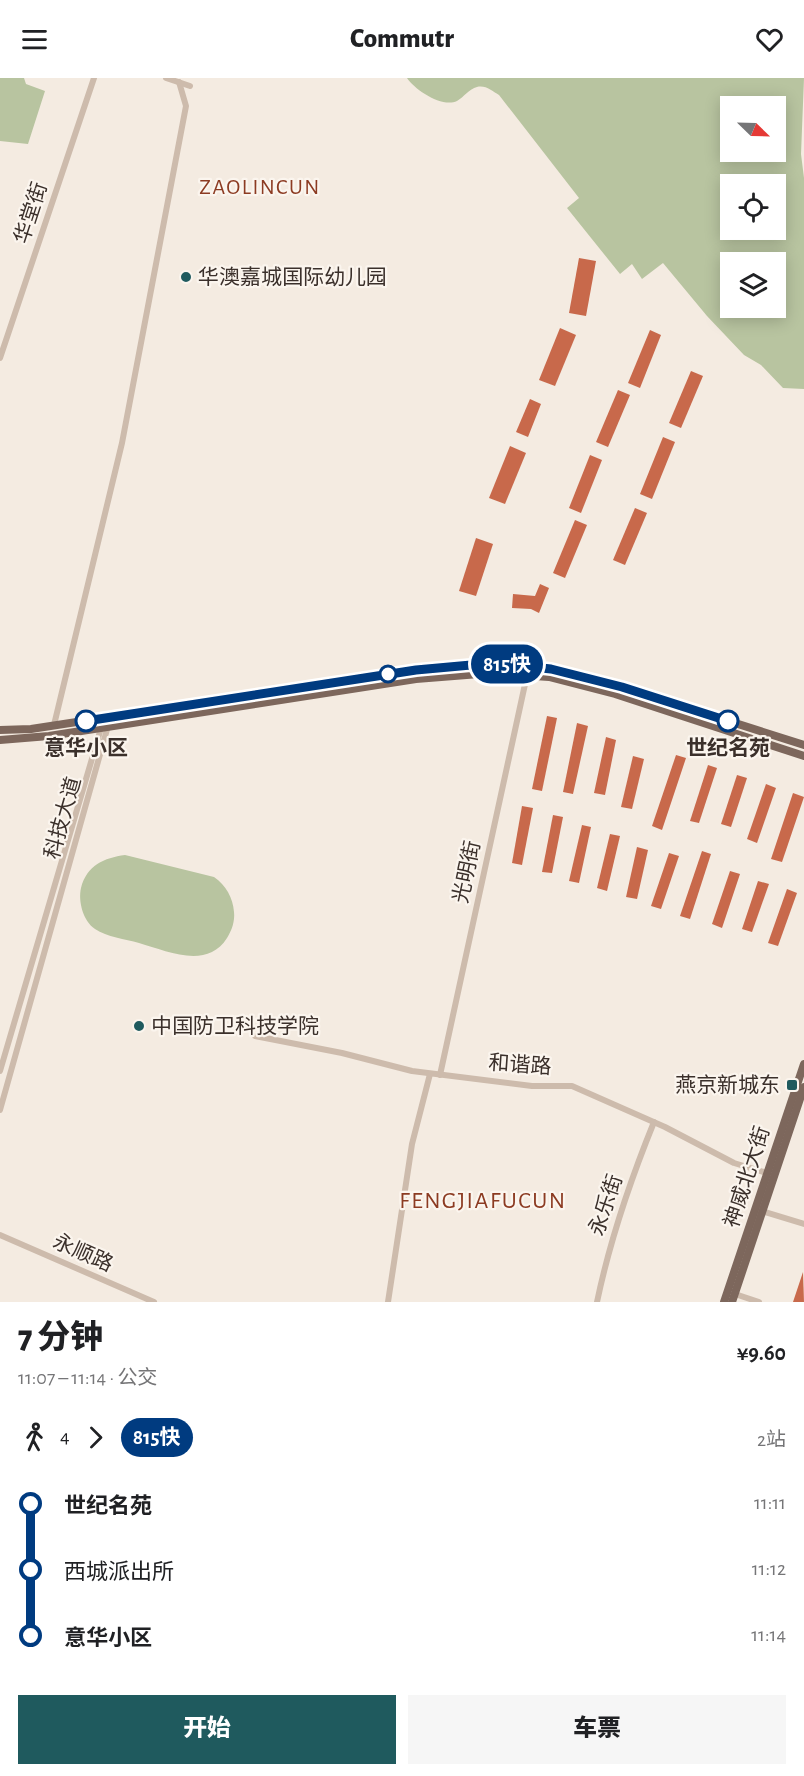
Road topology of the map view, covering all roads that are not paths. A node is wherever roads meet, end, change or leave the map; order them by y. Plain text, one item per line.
1 (94, 78) edge
2 (166, 78) edge
3 (179, 82) junction
4 (190, 86) dead end
5 (0, 358) edge
6 (527, 675) junction
7 (104, 718) junction
8 (54, 725) junction
9 (108, 726) junction
10 (99, 727) junction
11 (0, 730) edge
12 (0, 740) edge
13 (804, 745) edge
14 (804, 756) edge
15 (255, 1036) dead end
16 (804, 1064) edge
17 (0, 1071) edge
18 (430, 1074) junction
19 (440, 1075) junction
20 (804, 1087) edge
21 (800, 1108) edge
22 (0, 1110) edge
23 (654, 1122) junction
24 (767, 1173) junction
25 (762, 1211) junction
26 (804, 1224) edge
27 (0, 1235) edge
28 (733, 1298) edge
29 (154, 1302) edge
30 (388, 1302) edge
31 (597, 1302) edge
32 (724, 1302) edge
33 (759, 1302) edge

1 - 5 street, 华堂街
2 - 3 street
3 - 4 street
3 - 8 street
6 - 9 main road
6 - 14 main road
6 - 19 street, 光明街
7 - 8 main road
7 - 9 main road
7 - 10 street, 科技大道
7 - 13 main road
8 - 11 main road
9 - 10 main road
9 - 22 street, 科技大道
10 - 12 main road
10 - 17 street, 科技大道
15 - 18 street, 和谐路
16 - 24 main road, 神威北大街
18 - 19 street, 和谐路
18 - 30 street
19 - 23 street, 和谐路
20 - 21 main road, 神威北大街
21 - 25 main road, 神威北大街
23 - 24 street, 和谐路
23 - 31 street, 永乐街
24 - 32 main road, 神威北大街
25 - 26 street
25 - 28 main road, 神威北大街
27 - 29 street, 永顺路
28 - 33 street

